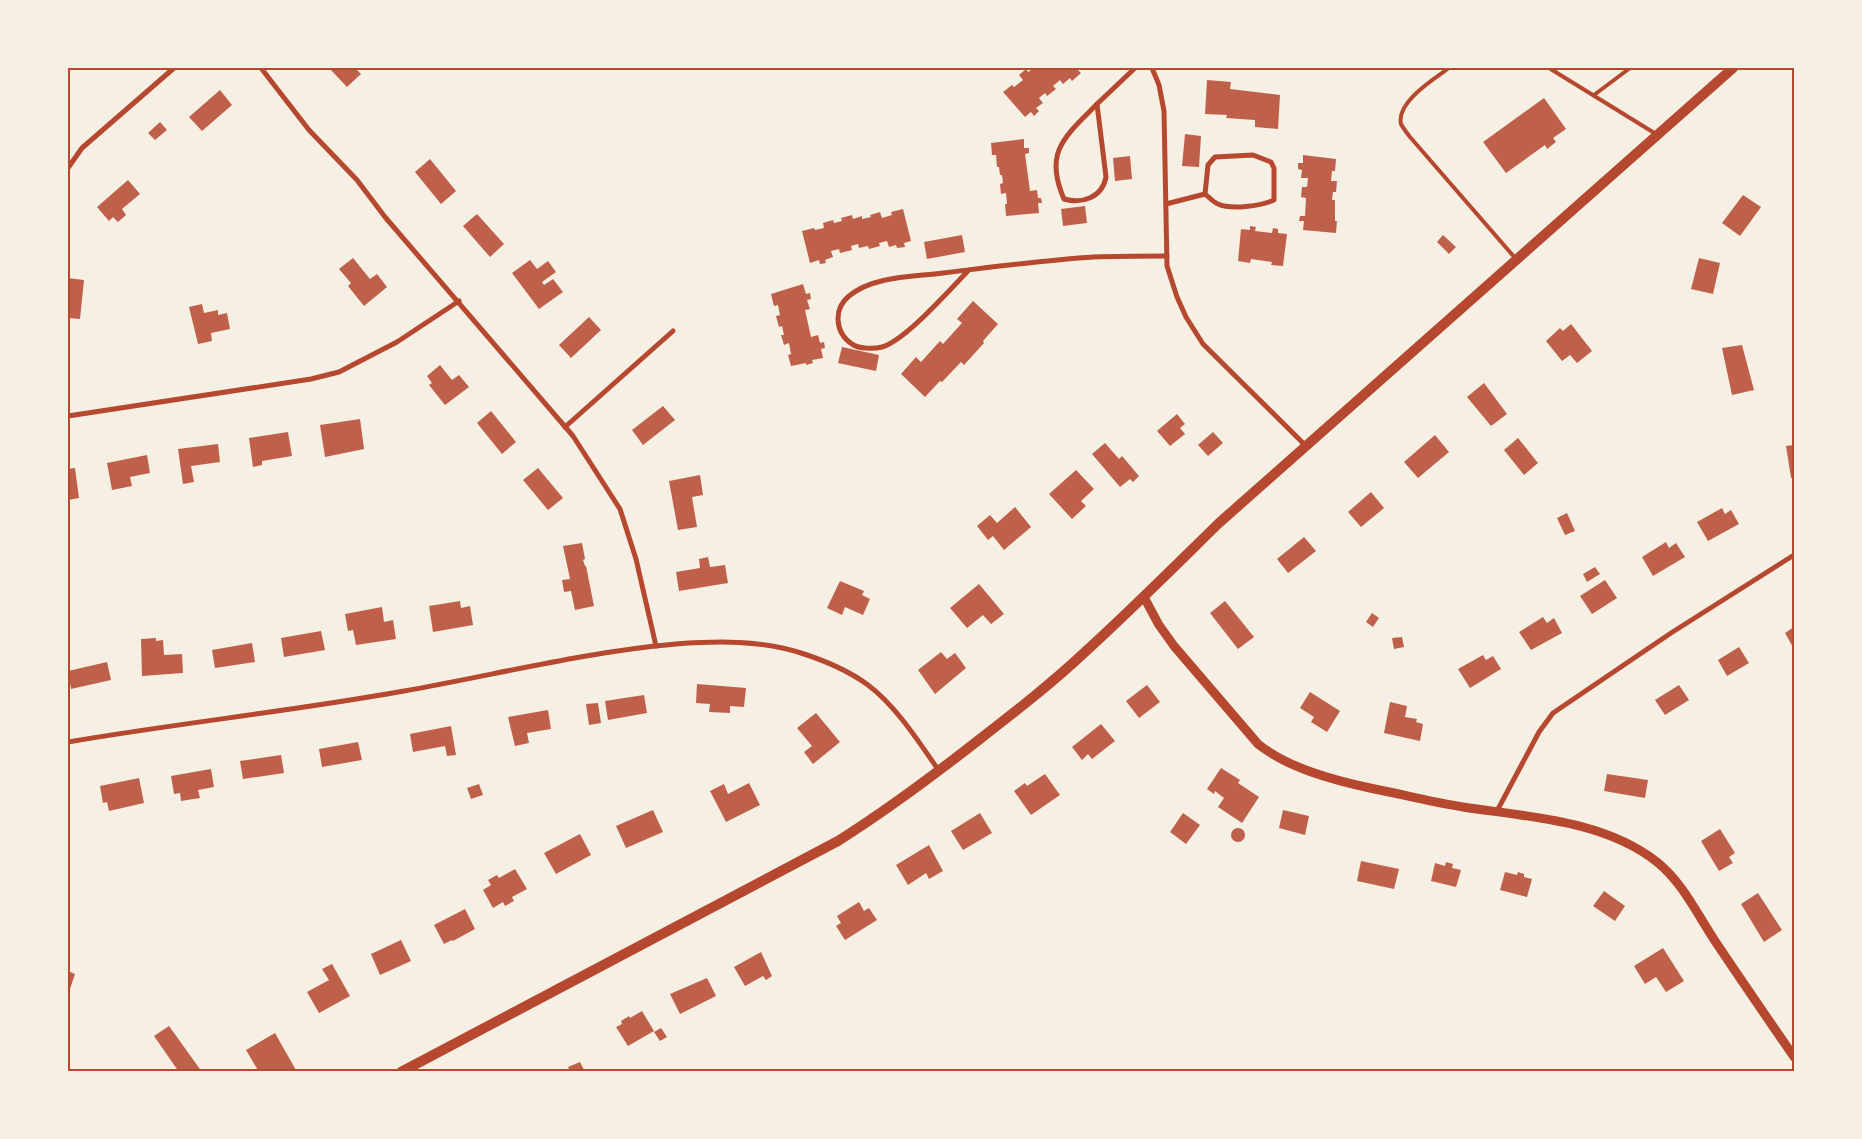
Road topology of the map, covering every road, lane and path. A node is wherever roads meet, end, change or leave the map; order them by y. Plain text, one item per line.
1 (174, 68) edge
2 (260, 68) edge
3 (1135, 68) edge
4 (1152, 68) edge
5 (1449, 68) edge
6 (1550, 68) edge
7 (1630, 68) edge
8 (1733, 68) edge
9 (1594, 95) junction
10 (1097, 104) junction
11 (1657, 135) junction
12 (68, 168) edge
13 (1205, 194) junction
14 (1166, 204) junction
15 (1167, 256) junction
16 (1516, 259) junction
17 (969, 270) junction
18 (459, 301) junction
19 (673, 332) dead end
20 (68, 416) edge
21 (566, 427) junction
22 (1306, 445) junction
23 (1794, 555) edge
24 (1144, 597) junction
25 (656, 646) junction
26 (68, 742) edge
27 (939, 771) junction
28 (1497, 812) junction
29 (1794, 1057) edge
30 (401, 1072) edge

1 - 12 street
2 - 18 street
3 - 10 street
4 - 14 street
5 - 16 lane
6 - 9 lane
7 - 9 lane
8 - 11 main road
9 - 11 lane
10 - 10 street
11 - 16 main road
13 - 13 street
13 - 14 street
14 - 15 street
15 - 17 street
15 - 22 street
16 - 22 main road
17 - 17 street
18 - 20 street
18 - 21 street
19 - 21 street
21 - 25 street
22 - 24 main road
23 - 28 street
24 - 27 main road
24 - 28 street
25 - 26 street
25 - 27 street
27 - 30 main road
28 - 29 street

